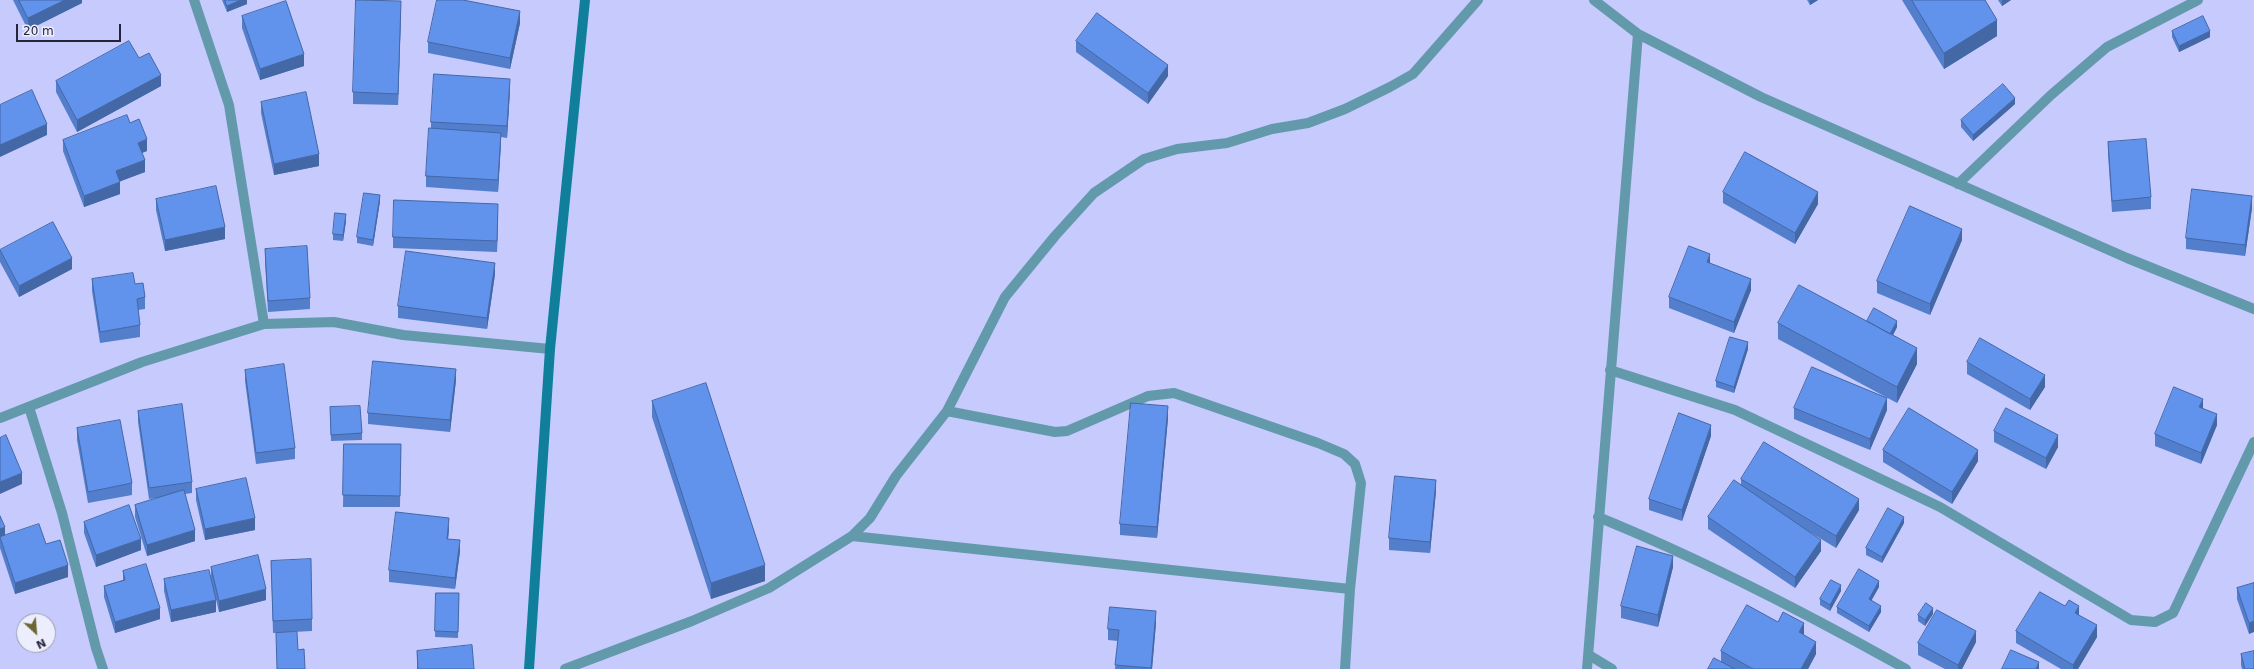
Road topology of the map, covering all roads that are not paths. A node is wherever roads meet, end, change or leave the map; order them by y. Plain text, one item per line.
1 (194, 0) edge
2 (585, 0) edge
3 (1478, 0) edge
4 (1594, 0) edge
5 (2198, 0) edge
6 (1638, 34) junction
7 (1958, 184) junction
8 (2254, 309) edge
9 (264, 324) junction
10 (550, 349) junction
11 (1610, 370) junction
12 (29, 407) junction
13 (947, 411) junction
14 (0, 418) edge
15 (2254, 442) edge
16 (1598, 517) junction
17 (852, 536) junction
18 (1350, 589) junction
19 (1589, 655) junction
20 (103, 669) edge
21 (529, 669) edge
22 (565, 669) edge
23 (1344, 669) edge
24 (1587, 669) edge
25 (1612, 669) edge
26 (1906, 669) edge

1 - 9 street
2 - 10 street
3 - 13 street
4 - 6 street
5 - 7 street
6 - 7 street
6 - 11 street
7 - 8 street
9 - 10 street
9 - 12 street
10 - 21 street
11 - 15 street
11 - 16 street
12 - 14 street
12 - 20 street
13 - 17 street
13 - 18 street
16 - 19 street
16 - 26 street
17 - 18 street
17 - 22 street
18 - 23 street
19 - 24 street
19 - 25 street

